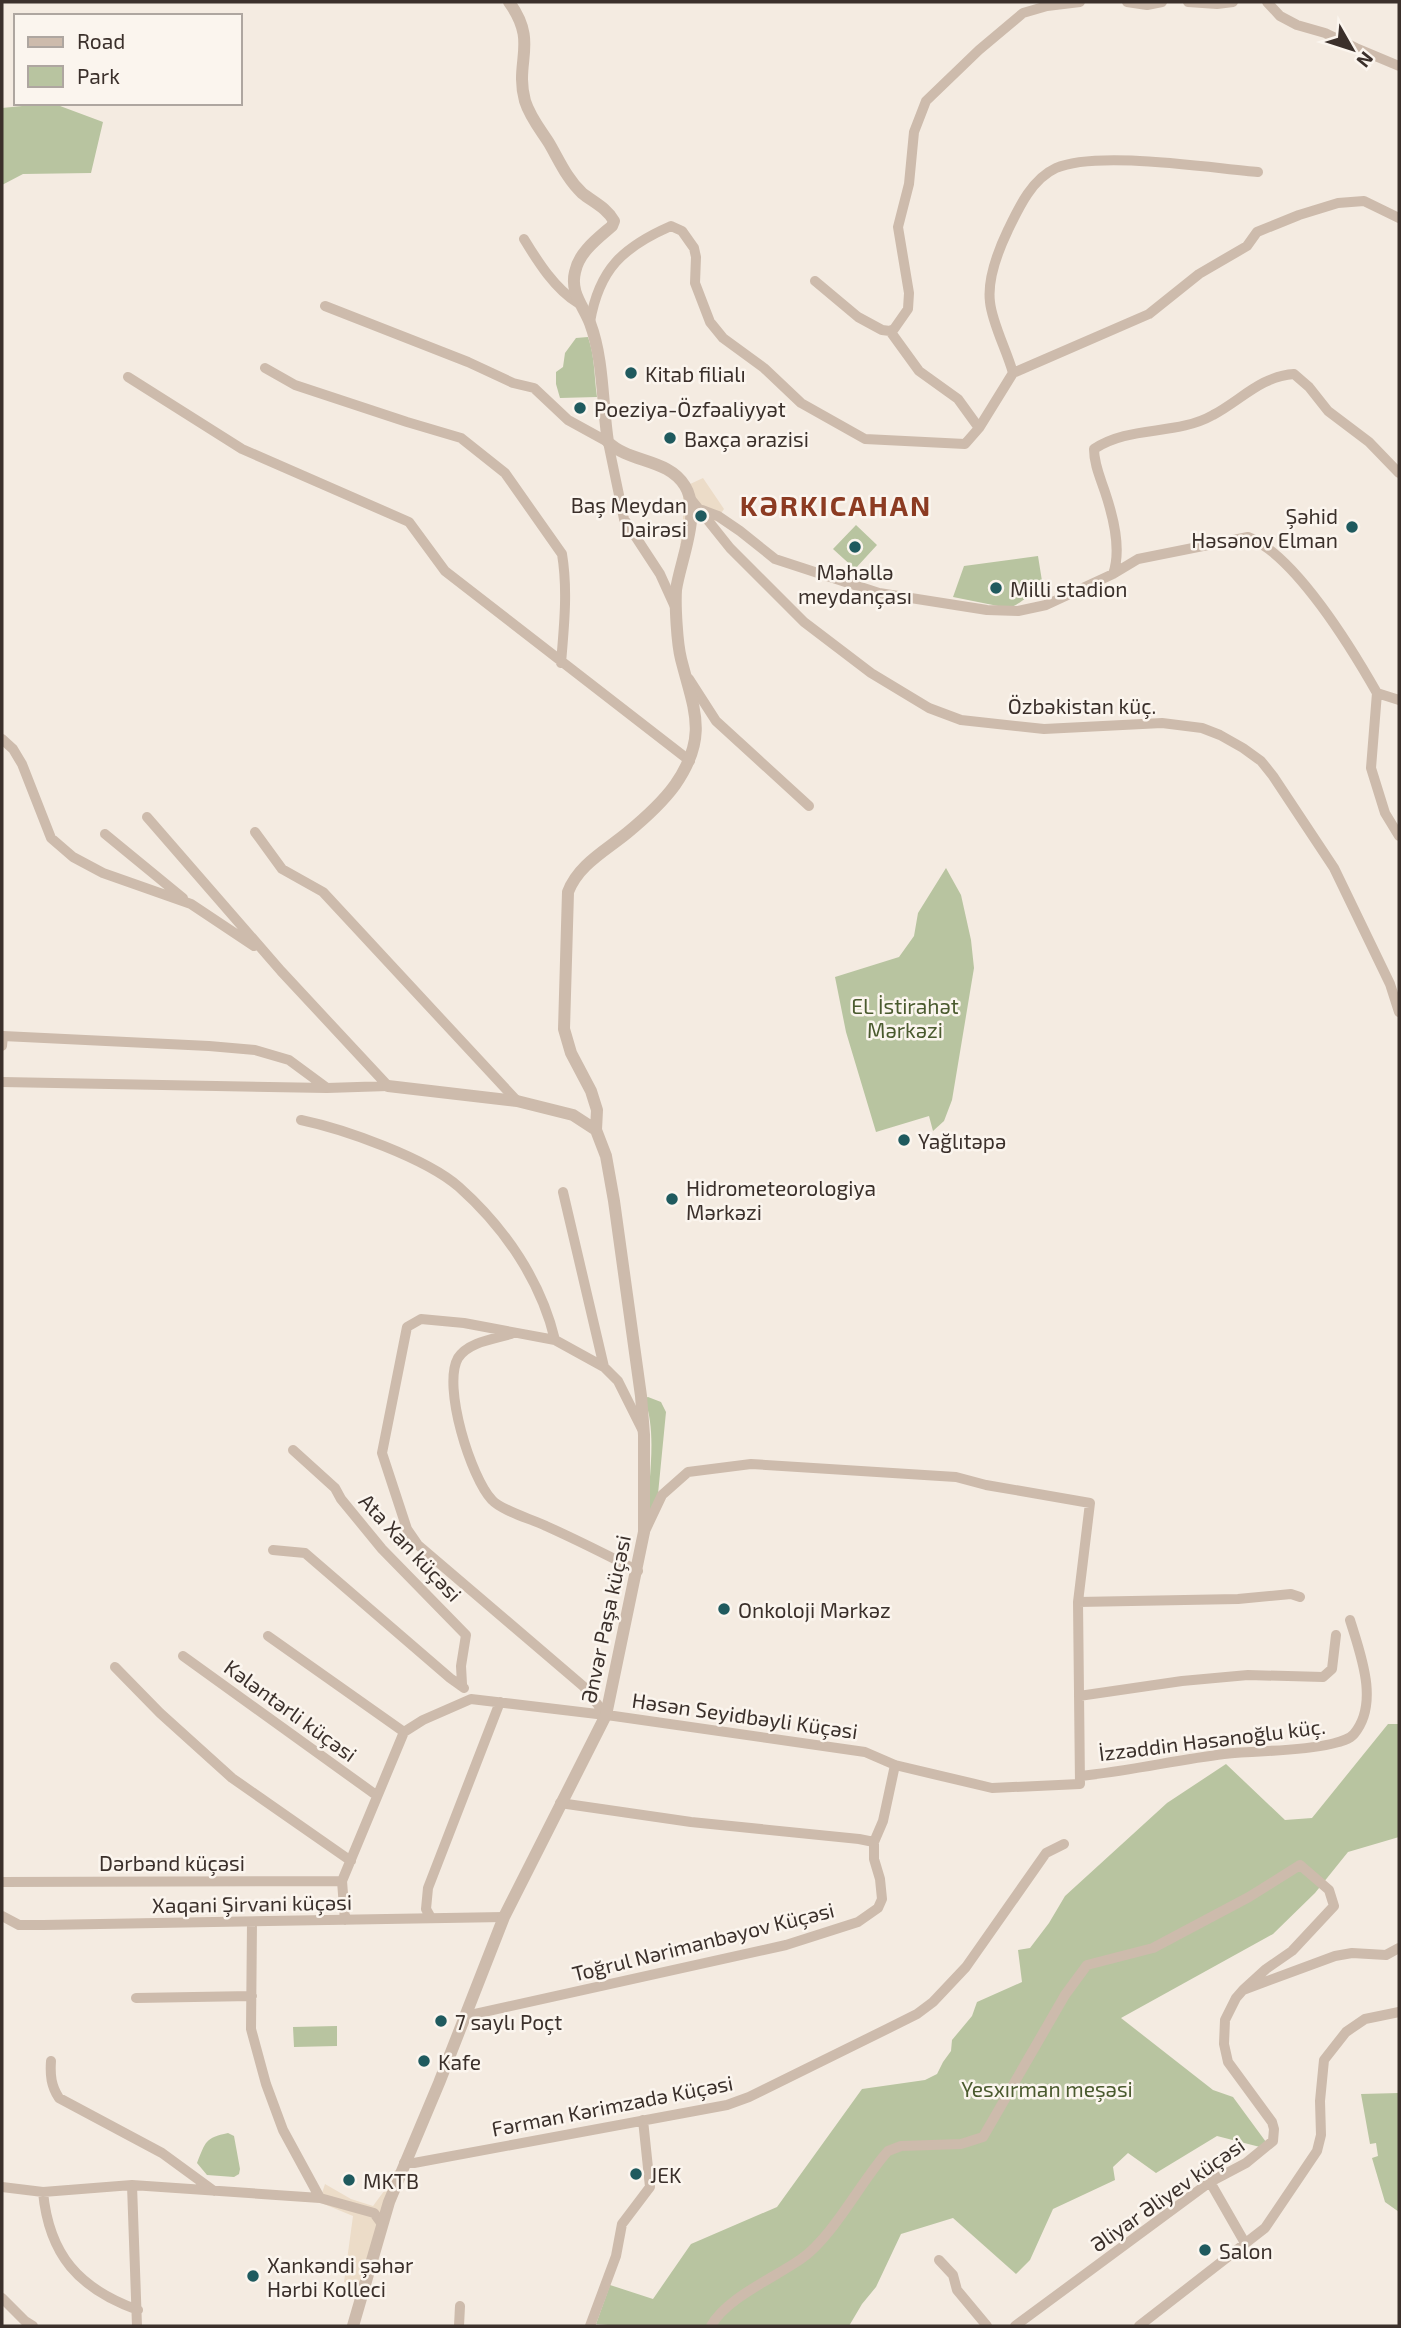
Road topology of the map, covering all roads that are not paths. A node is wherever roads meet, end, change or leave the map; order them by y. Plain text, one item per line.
1 (509, 2) edge
2 (1080, 2) edge
3 (1128, 2) edge
4 (1161, 2) edge
5 (1188, 2) edge
6 (1233, 2) edge
7 (1267, 2) edge
8 (1399, 66) edge
9 (1258, 172) dead end
10 (1399, 218) edge
11 (524, 239) dead end
12 (815, 281) dead end
13 (578, 303) junction
14 (325, 306) dead end
15 (590, 323) junction
16 (890, 331) junction
17 (265, 368) dead end
18 (1013, 373) junction
19 (128, 377) dead end
20 (979, 429) junction
21 (608, 442) junction
22 (1399, 473) edge
23 (690, 498) junction
24 (699, 509) junction
25 (1113, 574) junction
26 (677, 611) junction
27 (561, 663) junction
28 (687, 676) junction
29 (1377, 693) junction
30 (1399, 699) edge
31 (2, 739) edge
32 (690, 761) junction
33 (809, 806) dead end
34 (147, 817) dead end
35 (255, 832) dead end
36 (105, 834) dead end
37 (1399, 836) edge
38 (191, 904) junction
39 (266, 954) junction
40 (1399, 1012) edge
41 (2, 1046) edge
42 (2, 1082) edge
43 (388, 1086) junction
44 (327, 1088) junction
45 (517, 1101) junction
46 (301, 1120) dead end
47 (596, 1130) junction
48 (564, 1192) dead end
49 (513, 1333) junction
50 (555, 1340) junction
51 (604, 1367) junction
52 (644, 1436) junction
53 (293, 1450) dead end
54 (644, 1532) junction
55 (273, 1550) dead end
56 (638, 1571) junction
57 (1300, 1597) dead end
58 (1078, 1602) junction
59 (1350, 1620) dead end
60 (1336, 1635) dead end
61 (268, 1636) dead end
62 (183, 1656) dead end
63 (116, 1667) dead end
64 (462, 1684) junction
65 (1079, 1696) junction
66 (471, 1699) junction
67 (500, 1702) junction
68 (606, 1715) junction
69 (404, 1732) junction
70 (895, 1765) junction
71 (1080, 1776) junction
72 (376, 1795) junction
73 (560, 1803) junction
74 (874, 1843) junction
75 (1064, 1844) dead end
76 (351, 1861) junction
77 (342, 1881) junction
78 (2, 1882) edge
79 (2, 1916) edge
80 (504, 1917) junction
81 (431, 1918) junction
82 (345, 1920) junction
83 (252, 1922) junction
84 (1399, 1948) edge
85 (1243, 1990) junction
86 (252, 1996) junction
87 (136, 1998) dead end
88 (1399, 2012) edge
89 (466, 2016) junction
90 (51, 2061) dead end
91 (643, 2120) junction
92 (404, 2163) junction
93 (1210, 2182) junction
94 (132, 2185) junction
95 (2, 2187) edge
96 (214, 2191) junction
97 (43, 2192) junction
98 (320, 2198) junction
99 (382, 2224) junction
100 (1245, 2243) junction
101 (939, 2260) dead end
102 (2, 2298) edge
103 (460, 2306) dead end
104 (138, 2310) junction
105 (33, 2326) edge
106 (137, 2326) edge
107 (353, 2326) edge
108 (459, 2326) edge
109 (590, 2326) edge
110 (710, 2326) edge
111 (987, 2326) edge
112 (1015, 2326) edge
113 (1139, 2326) edge

1 - 13 street
2 - 16 street
3 - 4 street
5 - 6 street
7 - 8 street
9 - 18 street
10 - 18 street
11 - 13 street
12 - 16 street
13 - 15 street
14 - 21 street
15 - 20 street
15 - 21 street
16 - 20 street
17 - 27 street
18 - 20 street
19 - 27 street
21 - 23 street
21 - 26 street
22 - 25 street
23 - 24 street, Özbəkistan küç.
23 - 26 street
24 - 25 street
24 - 40 street, Özbəkistan küç.
25 - 29 street
26 - 28 street
27 - 32 street
28 - 32 street
28 - 33 street
29 - 30 street
29 - 37 street
31 - 38 street
32 - 47 street, Ənvər Paşa küçəsi
34 - 39 street
35 - 45 street
36 - 38 street
38 - 39 street
39 - 43 street
41 - 44 street
42 - 44 street
43 - 44 street
43 - 45 street
45 - 47 street
46 - 50 street
47 - 52 street, Ənvər Paşa küçəsi
48 - 51 street
49 - 50 street
49 - 56 street
49 - 68 street
50 - 51 street
51 - 52 street
52 - 54 street, Ənvər Paşa küçəsi
53 - 64 street, Ata Xan küçəsi
54 - 56 street, Ənvər Paşa küçəsi
54 - 58 street
55 - 64 street
56 - 68 street, Ənvər Paşa küçəsi
57 - 58 street
58 - 65 street
59 - 71 street, İzzəddin Həsənoğlu küç.
60 - 65 street
61 - 69 street
62 - 72 street, Kələntərli küçəsi
63 - 76 street
64 - 66 street
65 - 71 street
66 - 67 street, Həsən Seyidbəyli Küçəsi
66 - 69 street
67 - 68 street, Həsən Seyidbəyli Küçəsi
67 - 81 street
68 - 70 street, Həsən Seyidbəyli Küçəsi
68 - 73 street, Ənvər Paşa küçəsi
69 - 72 street
70 - 71 street, Həsən Seyidbəyli Küçəsi
70 - 74 street, Toğrul Nərimanbəyov Küçəsi
72 - 76 street
73 - 74 street
73 - 80 street, Ənvər Paşa küçəsi
74 - 89 street, Toğrul Nərimanbəyov Küçəsi
75 - 91 street, Fərman Kərimzadə Küçəsi
76 - 77 street
77 - 78 street, Dərbənd küçəsi
77 - 82 street
79 - 83 street, Xaqani Şirvani küçəsi
80 - 81 street, Xaqani Şirvani küçəsi
80 - 89 street, Ənvər Paşa küçəsi
81 - 82 street, Xaqani Şirvani küçəsi
82 - 83 street, Xaqani Şirvani küçəsi
83 - 86 street
84 - 85 street
85 - 93 street, Əliyar Əliyev küçəsi
85 - 110 street
86 - 87 street
86 - 98 street
88 - 100 street
89 - 92 street, Ənvər Paşa küçəsi
90 - 96 street
91 - 92 street, Fərman Kərimzadə Küçəsi
91 - 109 street
92 - 99 street, Ənvər Paşa küçəsi
93 - 100 street
93 - 112 street, Əliyar Əliyev küçəsi
94 - 96 street
94 - 97 street
94 - 104 street
95 - 97 street
96 - 98 street
97 - 104 street
98 - 99 street
99 - 107 street, Ənvər Paşa küçəsi
100 - 113 street
101 - 111 street
102 - 105 street
103 - 108 street
104 - 106 street

